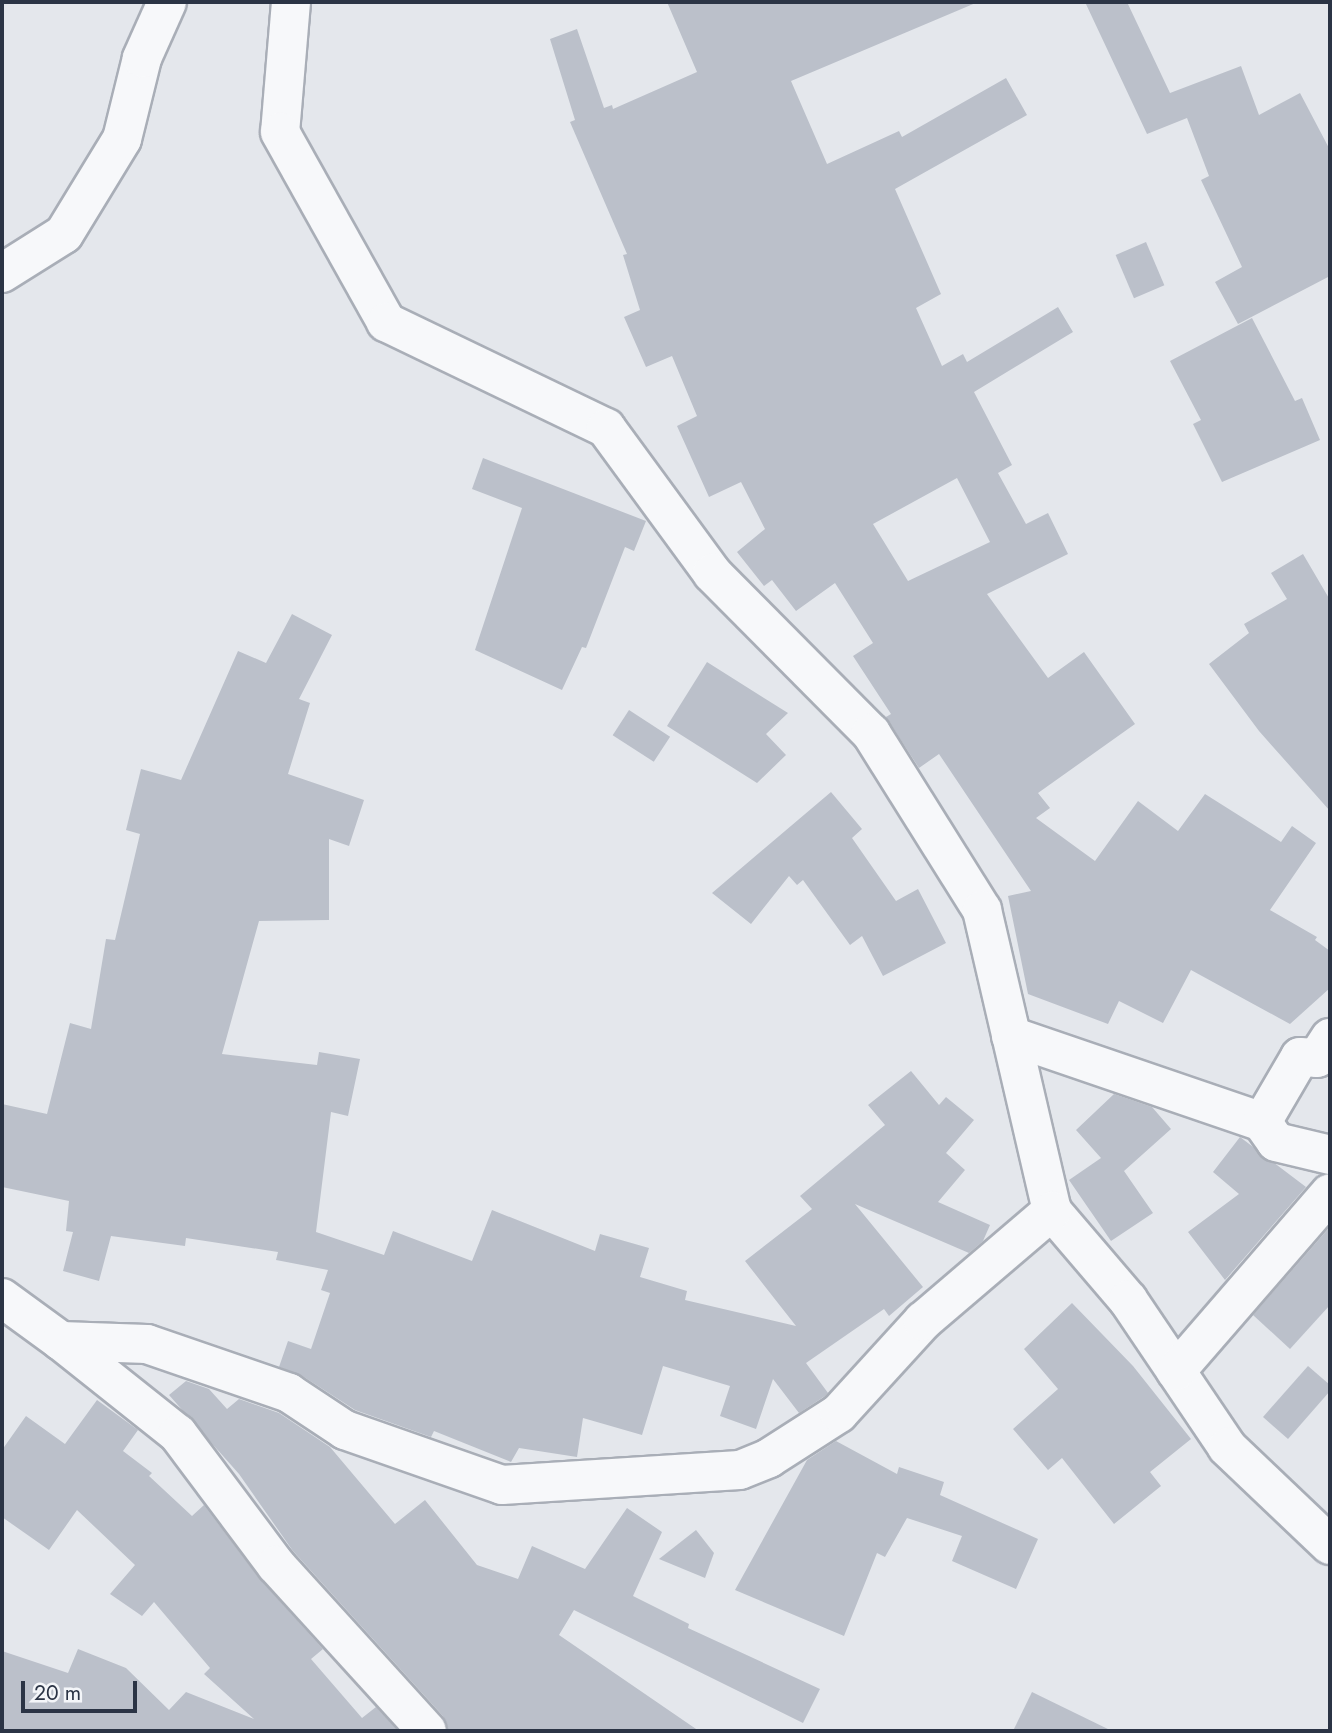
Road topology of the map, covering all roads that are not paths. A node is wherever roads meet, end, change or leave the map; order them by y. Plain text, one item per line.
1 (167, 2) edge
2 (291, 2) edge
3 (2, 273) edge
4 (1011, 1036) junction
5 (1330, 1038) edge
6 (1262, 1122) junction
7 (1330, 1155) edge
8 (1330, 1193) edge
9 (1052, 1211) junction
10 (2, 1298) edge
11 (61, 1341) junction
12 (1176, 1371) junction
13 (1330, 1545) edge
14 (427, 1731) edge

1 - 3 street
2 - 4 street
4 - 6 street
4 - 9 street
5 - 6 street
6 - 7 street
8 - 12 street
9 - 11 street
9 - 12 street
10 - 11 street
11 - 14 street
12 - 13 street

